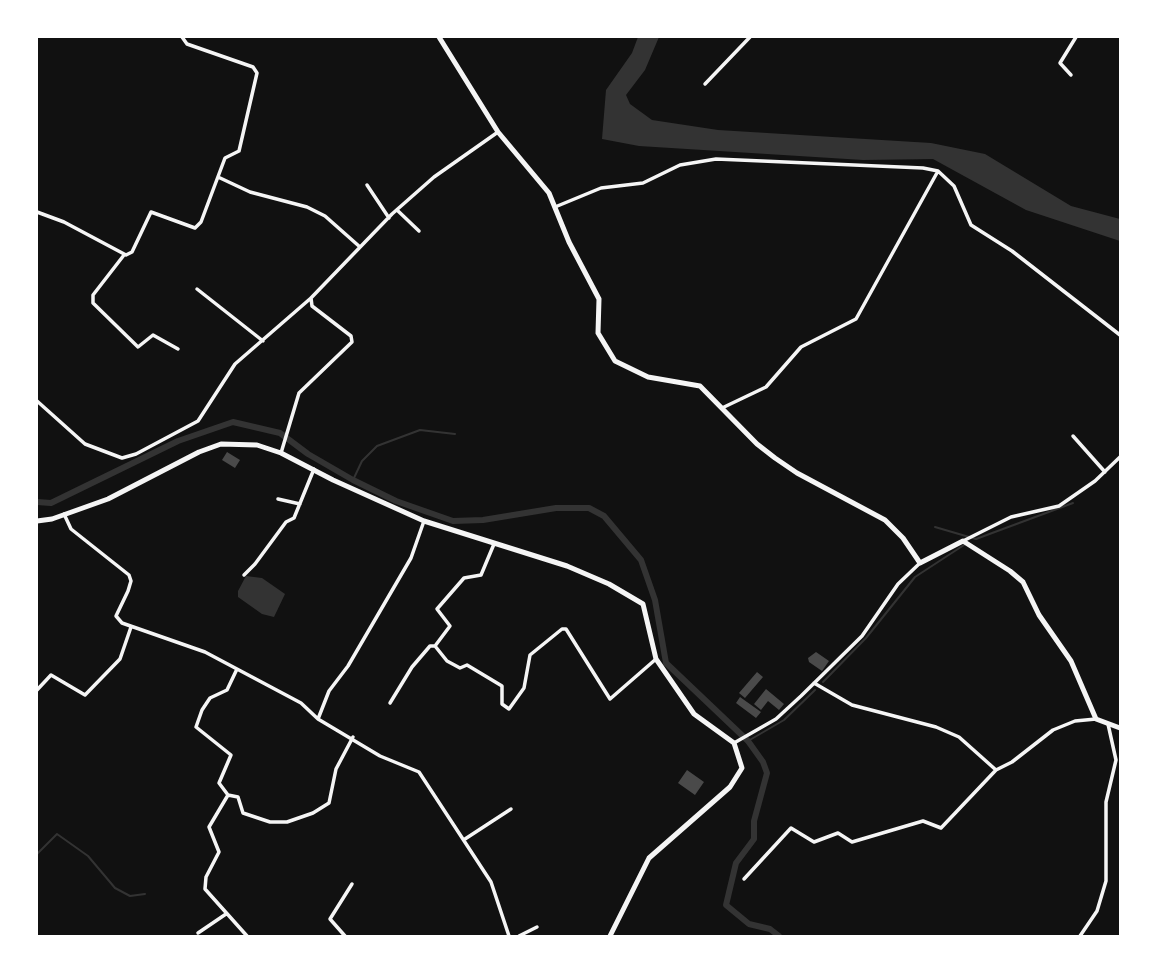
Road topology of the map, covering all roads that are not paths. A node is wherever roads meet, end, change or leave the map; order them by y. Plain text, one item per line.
1 (182, 37) edge
2 (439, 37) edge
3 (750, 37) edge
4 (1076, 37) edge
5 (1071, 75) dead end
6 (705, 83) dead end
7 (498, 132) junction
8 (938, 171) junction
9 (218, 177) junction
10 (367, 185) dead end
11 (554, 208) junction
12 (397, 210) junction
13 (37, 212) edge
14 (388, 218) junction
15 (419, 232) dead end
16 (360, 247) junction
17 (124, 255) junction
18 (197, 289) dead end
19 (311, 298) junction
20 (1120, 335) edge
21 (263, 341) junction
22 (178, 349) dead end
23 (37, 401) edge
24 (722, 408) junction
25 (1073, 436) dead end
26 (283, 449) junction
27 (1120, 457) edge
28 (314, 469) junction
29 (1105, 472) junction
30 (278, 499) dead end
31 (300, 504) junction
32 (64, 514) junction
33 (37, 521) edge
34 (424, 521) junction
35 (966, 541) junction
36 (494, 544) junction
37 (920, 563) junction
38 (244, 575) dead end
39 (131, 627) junction
40 (435, 646) junction
41 (656, 659) junction
42 (237, 669) junction
43 (814, 682) junction
44 (37, 690) edge
45 (390, 703) dead end
46 (318, 719) junction
47 (1097, 719) junction
48 (1108, 724) junction
49 (1120, 728) edge
50 (352, 737) junction
51 (737, 742) junction
52 (996, 770) junction
53 (228, 795) junction
54 (511, 809) dead end
55 (465, 839) junction
56 (744, 879) dead end
57 (352, 884) dead end
58 (226, 914) junction
59 (537, 927) dead end
60 (198, 933) dead end
61 (247, 936) edge
62 (345, 936) edge
63 (509, 936) edge
64 (519, 936) edge
65 (610, 936) edge
66 (1080, 936) edge

1 - 9 street
2 - 7 main road
3 - 6 street
4 - 5 street
7 - 11 main road
7 - 12 street
8 - 11 street
8 - 20 street
8 - 24 street
9 - 16 street
9 - 17 street
10 - 14 street
11 - 24 main road
12 - 14 street
12 - 15 street
13 - 17 street
14 - 16 street
16 - 19 street
17 - 22 street
18 - 21 street
19 - 21 street
19 - 26 street
21 - 23 street
24 - 37 main road
25 - 29 street
26 - 28 main road
26 - 32 main road
27 - 29 street
28 - 31 street
28 - 34 main road
29 - 35 street
30 - 31 street
31 - 38 street
32 - 33 main road
32 - 39 street
34 - 36 main road
34 - 46 street
35 - 37 main road
35 - 47 main road
36 - 40 street
36 - 41 main road
37 - 43 street
39 - 42 street
39 - 44 street
40 - 41 street
40 - 45 street
41 - 51 main road
42 - 46 street
42 - 53 street
43 - 51 street
43 - 52 street
46 - 50 street
47 - 48 main road
47 - 52 street
48 - 49 main road
48 - 66 street
50 - 53 street
50 - 55 street
51 - 65 main road
52 - 56 street
53 - 58 street
54 - 55 street
55 - 63 street
57 - 62 street
58 - 60 street
58 - 61 street
59 - 64 street

